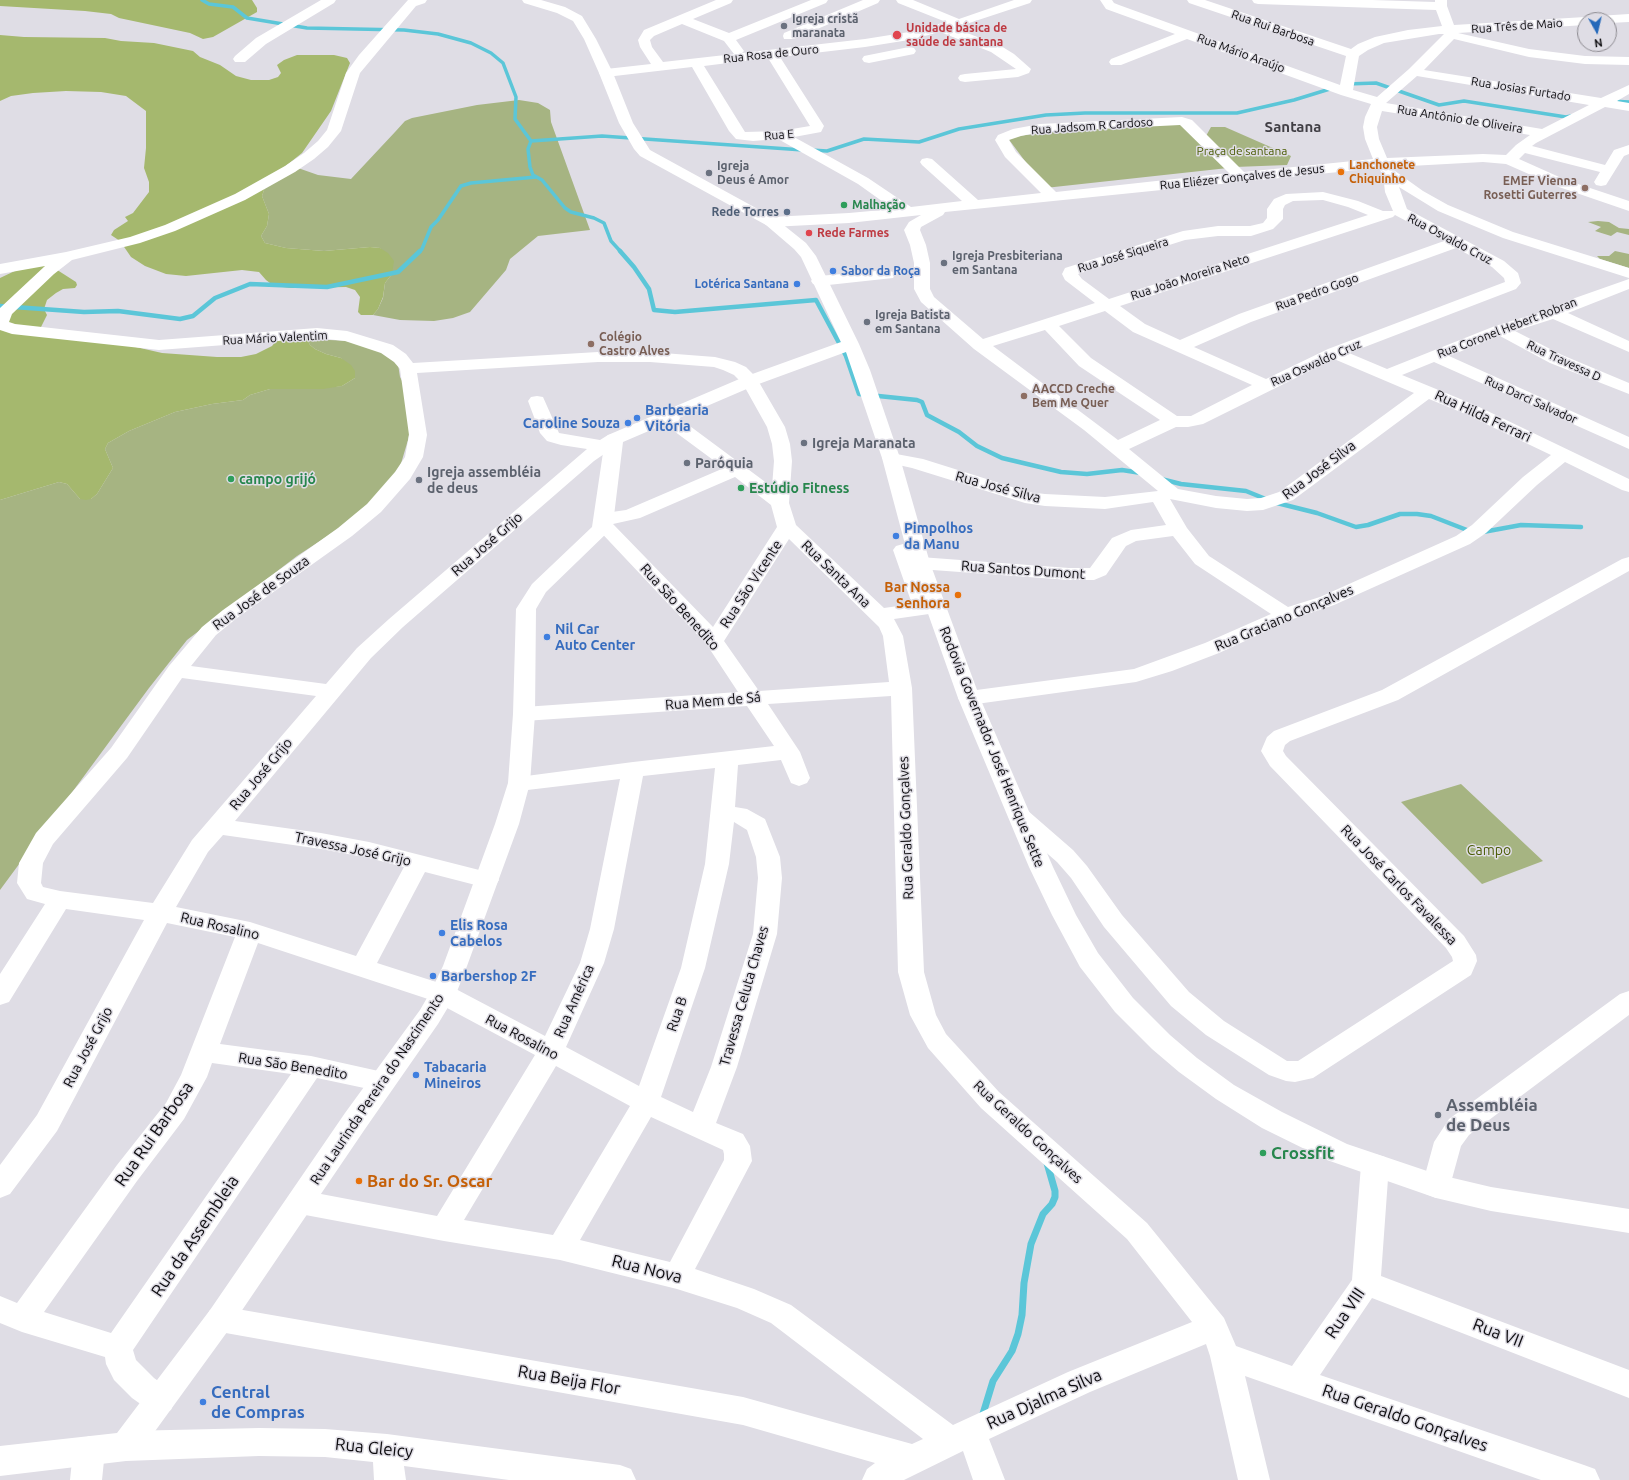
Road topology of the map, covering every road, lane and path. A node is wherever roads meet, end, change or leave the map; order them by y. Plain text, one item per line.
1 (330, 0) edge
2 (528, 0) edge
3 (727, 0) edge
4 (822, 0) edge
5 (874, 0) edge
6 (902, 0) edge
7 (1000, 0) edge
8 (1026, 0) edge
9 (1106, 0) edge
10 (1193, 0) edge
11 (1252, 0) edge
12 (1258, 0) edge
13 (415, 1) edge
14 (1441, 3) edge
15 (1012, 5) junction
16 (1629, 18) edge
17 (681, 19) junction
18 (1617, 19) edge
19 (1253, 22) junction
20 (1569, 22) junction
21 (1577, 22) edge
22 (960, 23) junction
23 (763, 25) junction
24 (1240, 27) dead end
25 (942, 28) junction
26 (1577, 30) edge
27 (1450, 32) junction
28 (1187, 34) junction
29 (1220, 35) dead end
30 (789, 36) junction
31 (729, 38) junction
32 (967, 39) junction
33 (1208, 41) junction
34 (944, 43) dead end
35 (922, 48) dead end
36 (813, 49) junction
37 (1598, 52) edge
38 (772, 54) junction
39 (1353, 54) junction
40 (740, 57) junction
41 (240, 59) dead end
42 (869, 59) dead end
43 (1607, 61) junction
44 (1629, 61) edge
45 (696, 62) junction
46 (1116, 62) dead end
47 (659, 66) junction
48 (606, 72) junction
49 (1414, 72) junction
50 (965, 78) dead end
51 (1629, 90) edge
52 (1346, 92) junction
53 (1603, 103) junction
54 (1378, 104) junction
55 (1629, 107) edge
56 (1543, 133) junction
57 (780, 135) junction
58 (1521, 148) junction
59 (1626, 153) edge
60 (1509, 160) junction
61 (927, 162) dead end
62 (1386, 168) junction
63 (1609, 170) junction
64 (1263, 174) junction
65 (1240, 177) junction
66 (1592, 194) junction
67 (1053, 197) junction
68 (1285, 199) junction
69 (974, 204) junction
70 (1629, 206) edge
71 (949, 208) junction
72 (908, 212) junction
73 (1401, 212) junction
74 (1382, 215) junction
75 (771, 222) junction
76 (1456, 242) junction
77 (66, 257) junction
78 (0, 269) edge
79 (1629, 272) edge
80 (887, 275) dead end
81 (1512, 276) joint
82 (819, 281) junction
83 (1629, 284) edge
84 (1609, 292) junction
85 (1629, 300) edge
86 (1105, 305) junction
87 (1554, 313) junction
88 (1048, 324) junction
89 (1500, 330) junction
90 (851, 344) junction
91 (980, 345) junction
92 (1178, 347) junction
93 (1629, 347) edge
94 (1334, 353) junction
95 (1434, 356) junction
96 (408, 368) junction
97 (1387, 375) junction
98 (750, 381) junction
99 (1266, 385) junction
100 (1629, 389) edge
101 (1428, 391) junction
102 (537, 401) dead end
103 (665, 416) junction
104 (1172, 421) junction
105 (608, 443) junction
106 (1629, 444) edge
107 (1116, 448) junction
108 (1563, 455) junction
109 (891, 458) junction
110 (737, 469) junction
111 (1629, 486) edge
112 (1165, 494) junction
113 (780, 504) junction
114 (604, 521) junction
115 (787, 527) junction
116 (1178, 529) junction
117 (903, 550) dead end
118 (920, 563) junction
119 (1629, 563) edge
120 (929, 606) junction
121 (879, 615) junction
122 (1286, 615) junction
123 (714, 641) junction
124 (176, 671) junction
125 (901, 688) junction
126 (331, 692) junction
127 (751, 697) junction
128 (969, 698) junction
129 (524, 714) junction
130 (789, 752) junction
131 (727, 758) junction
132 (633, 769) junction
133 (799, 778) dead end
134 (519, 783) junction
135 (724, 813) junction
136 (1019, 816) junction
137 (217, 826) junction
138 (418, 863) junction
139 (487, 880) junction
140 (60, 900) junction
141 (160, 912) junction
142 (250, 931) junction
143 (362, 967) junction
144 (443, 994) junction
145 (0, 995) edge
146 (1629, 1001) edge
147 (204, 1052) junction
148 (551, 1052) junction
149 (311, 1066) junction
150 (383, 1082) junction
151 (646, 1102) junction
152 (700, 1128) junction
153 (1375, 1165) junction
154 (0, 1186) edge
155 (1436, 1186) junction
156 (300, 1202) junction
157 (1629, 1222) edge
158 (444, 1229) junction
159 (560, 1248) junction
160 (677, 1276) junction
161 (1366, 1283) junction
162 (11, 1314) edge
163 (220, 1319) junction
164 (1214, 1327) junction
165 (118, 1348) junction
166 (1225, 1356) junction
167 (1299, 1381) junction
168 (1629, 1384) edge
169 (160, 1400) junction
170 (961, 1437) junction
171 (126, 1446) junction
172 (387, 1449) junction
173 (913, 1459) junction
174 (0, 1462) edge
175 (87, 1466) edge
176 (390, 1480) edge
177 (620, 1480) edge
178 (878, 1480) edge
179 (989, 1480) edge
180 (1254, 1480) edge
181 (1584, 1480) edge

1 - 41 street
2 - 48 street, Rodovia Governador José Henrique Sette
3 - 17 street
4 - 23 street
5 - 30 street
6 - 22 street
7 - 15 street
8 - 15 street, Rua Rosa de Ouro
9 - 28 street, Rua Mário Araújo
10 - 19 street, Rua Rui Barbosa
11 - 19 street
12 - 14 street
13 - 77 street
14 - 27 street
15 - 22 street, Rua Rosa de Ouro
16 - 18 street
17 - 31 street
17 - 47 street
19 - 24 street
19 - 39 street, Rua Rui Barbosa
20 - 21 street, Rua Três de Maio
20 - 26 street
20 - 27 street, Rua Três de Maio
22 - 25 street, Rua Rosa de Ouro
23 - 30 street
23 - 31 street
25 - 32 street
25 - 36 street, Rua Rosa de Ouro
27 - 39 street, Rua Três de Maio
27 - 43 street
27 - 49 street
28 - 33 street, Rua Mário Araújo
28 - 46 street
29 - 33 street
30 - 36 street
31 - 40 street
32 - 34 street
32 - 50 street
33 - 52 street, Rua Mário Araújo
35 - 42 street
36 - 38 street, Rua Rosa de Ouro
37 - 43 street
38 - 40 street, Rua Rosa de Ouro
38 - 57 street, Rua E
39 - 52 street
40 - 45 street, Rua Rosa de Ouro
43 - 44 street
45 - 47 street, Rua Rosa de Ouro
45 - 57 street, Rua E
47 - 48 street, Rua Rosa de Ouro
48 - 75 street, Rodovia Governador José Henrique Sette
49 - 53 street, Rua Josias Furtado
49 - 54 street
51 - 53 street
52 - 54 street, Rua Mário Araújo
53 - 55 street, Rua Josias Furtado
53 - 56 street
54 - 56 street, Rua Antônio de Oliveira
54 - 62 street, Rua Osvaldo Cruz
56 - 58 street
57 - 72 street
58 - 60 street
58 - 63 street
59 - 63 street
60 - 62 street, Rua Eliézer Gonçalves de Jesus
60 - 66 street
61 - 69 street
62 - 64 street, Rua Eliézer Gonçalves de Jesus
62 - 73 street, Rua Osvaldo Cruz
62 - 79 street
63 - 66 street
64 - 65 street, Rua Eliézer Gonçalves de Jesus
64 - 68 street
65 - 67 street, Rua Eliézer Gonçalves de Jesus
65 - 67 street, Rua Jadsom R Cardoso
66 - 70 street
67 - 69 street, Rua Eliézer Gonçalves de Jesus
68 - 74 street
68 - 86 street, Rua José Siqueira
69 - 71 street, Rua Eliézer Gonçalves de Jesus
71 - 72 street, Rua Eliézer Gonçalves de Jesus
71 - 91 street
72 - 75 street, Rua Eliézer Gonçalves de Jesus
73 - 74 street, Rua João Moreira Neto
73 - 76 street, Rua Osvaldo Cruz
74 - 86 street, Rua João Moreira Neto
75 - 82 street, Rodovia Governador José Henrique Sette
76 - 81 street, Rua Osvaldo Cruz
76 - 92 street, Rua Pedro Gogo
77 - 78 street
77 - 96 street, Rua Mário Valentim
80 - 82 street
81 - 94 street, Rua Oswaldo Cruz
82 - 90 street, Rodovia Governador José Henrique Sette
83 - 84 street, Rua Coronel Hebert Robran
84 - 85 street
84 - 87 street, Rua Coronel Hebert Robran
86 - 88 street, Rua João Moreira Neto
86 - 92 street, Rua José Siqueira
87 - 89 street, Rua Coronel Hebert Robran
87 - 93 street
88 - 91 street, Rua João Moreira Neto
88 - 104 street
89 - 95 street, Rua Coronel Hebert Robran
89 - 100 street, Rua Travessa D
90 - 98 street
90 - 109 street, Rodovia Governador José Henrique Sette
91 - 107 street
92 - 99 street, Rua José Siqueira
94 - 97 street, Rua Hilda Ferrari
94 - 99 street, Rua Oswaldo Cruz
95 - 97 street, Rua Coronel Hebert Robran
95 - 106 street, Rua Darci Salvador
96 - 98 street
96 - 124 street, Rua José de Souza
97 - 101 street, Rua Hilda Ferrari
98 - 103 street
98 - 113 street, Rua Santa Ana
99 - 104 street, Rua Oswaldo Cruz
101 - 108 street, Rua Hilda Ferrari
101 - 112 street, Rua José Silva
102 - 105 street
103 - 105 street
103 - 110 street
104 - 107 street, Rua Oswaldo Cruz
105 - 114 street
105 - 126 street, Rua José Grijo
107 - 112 street
108 - 111 street, Rua Hilda Ferrari
108 - 122 street, Rua Graciano Gonçalves
109 - 112 street, Rua José Silva
109 - 118 street, Rodovia Governador José Henrique Sette
110 - 113 street
110 - 114 street
112 - 116 street
113 - 115 street, Rua Santa Ana
114 - 123 street, Rua São Benedito
114 - 129 street, Rua Laurinda Pereira do Nascimento
115 - 121 street, Rua Santa Ana
115 - 123 street, Rua São Vicente
116 - 118 street, Rua Santos Dumont
116 - 122 street
117 - 120 street
118 - 120 street, Rodovia Governador José Henrique Sette
119 - 136 street, Rua José Carlos Favalessa
120 - 121 street, Rua Santa Ana
120 - 128 street, Rodovia Governador José Henrique Sette
121 - 125 street, Rua Geraldo Gonçalves
122 - 128 street, Rua Graciano Gonçalves
123 - 127 street, Rua São Benedito
124 - 126 street
124 - 140 street, Rua José de Souza
125 - 127 street, Rua Mem de Sá
125 - 164 street, Rua Geraldo Gonçalves
126 - 137 street, Rua José Grijo
127 - 129 street, Rua Mem de Sá
127 - 130 street, Rua São Benedito
128 - 136 street, Rodovia Governador José Henrique Sette
129 - 134 street, Rua Laurinda Pereira do Nascimento
130 - 131 street
130 - 133 street, Rua São Benedito
131 - 132 street
131 - 135 street, Rua B
132 - 134 street
132 - 148 street, Rua América
134 - 139 street, Rua Laurinda Pereira do Nascimento
135 - 151 street, Rua B
135 - 152 street, Travessa Celuta Chaves
136 - 153 street, Rodovia Governador José Henrique Sette
137 - 138 street, Travessa José Grijo
137 - 141 street, Rua José Grijo
138 - 139 street, Travessa José Grijo
138 - 143 street
139 - 144 street, Rua Laurinda Pereira do Nascimento
140 - 141 street, Rua José de Souza
140 - 145 street
141 - 142 street, Rua Rosalino
141 - 154 street, Rua José Grijo
142 - 143 street, Rua Rosalino
142 - 147 street, Rua Rui Barbosa
143 - 144 street, Rua Rosalino
144 - 148 street, Rua Rosalino
144 - 150 street, Rua Laurinda Pereira do Nascimento
146 - 155 street
147 - 149 street, Rua São Benedito
147 - 162 street, Rua Rui Barbosa
148 - 151 street, Rua Rosalino
148 - 158 street, Rua América
149 - 150 street, Rua São Benedito
149 - 165 street, Rua da Assembleia
150 - 156 street, Rua Laurinda Pereira do Nascimento
151 - 152 street, Rua Rosalino
151 - 159 street, Rua B
152 - 160 street, Rua Rosalino
153 - 155 street, Rodovia Governador José Henrique Sette
153 - 161 street, Rua VIII
155 - 157 street, Rodovia Governador José Henrique Sette
156 - 158 street, Rua Nova
156 - 163 street, Rua Laurinda Pereira do Nascimento
158 - 159 street, Rua Nova
159 - 160 street, Rua Nova
160 - 170 street, Rua Nova
161 - 167 street, Rua VIII
161 - 168 street, Rua VII
162 - 165 street
163 - 169 street, Rua Laurinda Pereira do Nascimento
163 - 173 street, Rua Beija Flor
164 - 166 street, Rua Geraldo Gonçalves
164 - 170 street, Rua Djalma Silva
165 - 169 street
166 - 167 street, Rua Geraldo Gonçalves
166 - 180 street, Rua Geraldo Gonçalves
167 - 181 street, Rua Geraldo Gonçalves
169 - 171 street, Rua Laurinda Pereira do Nascimento
170 - 173 street, Rua Djalma Silva
170 - 179 street
171 - 172 street, Rua Gleicy
171 - 175 street
172 - 176 street
172 - 177 street, Rua Gleicy
173 - 178 street, Rua Djalma Silva
174 - 175 street

